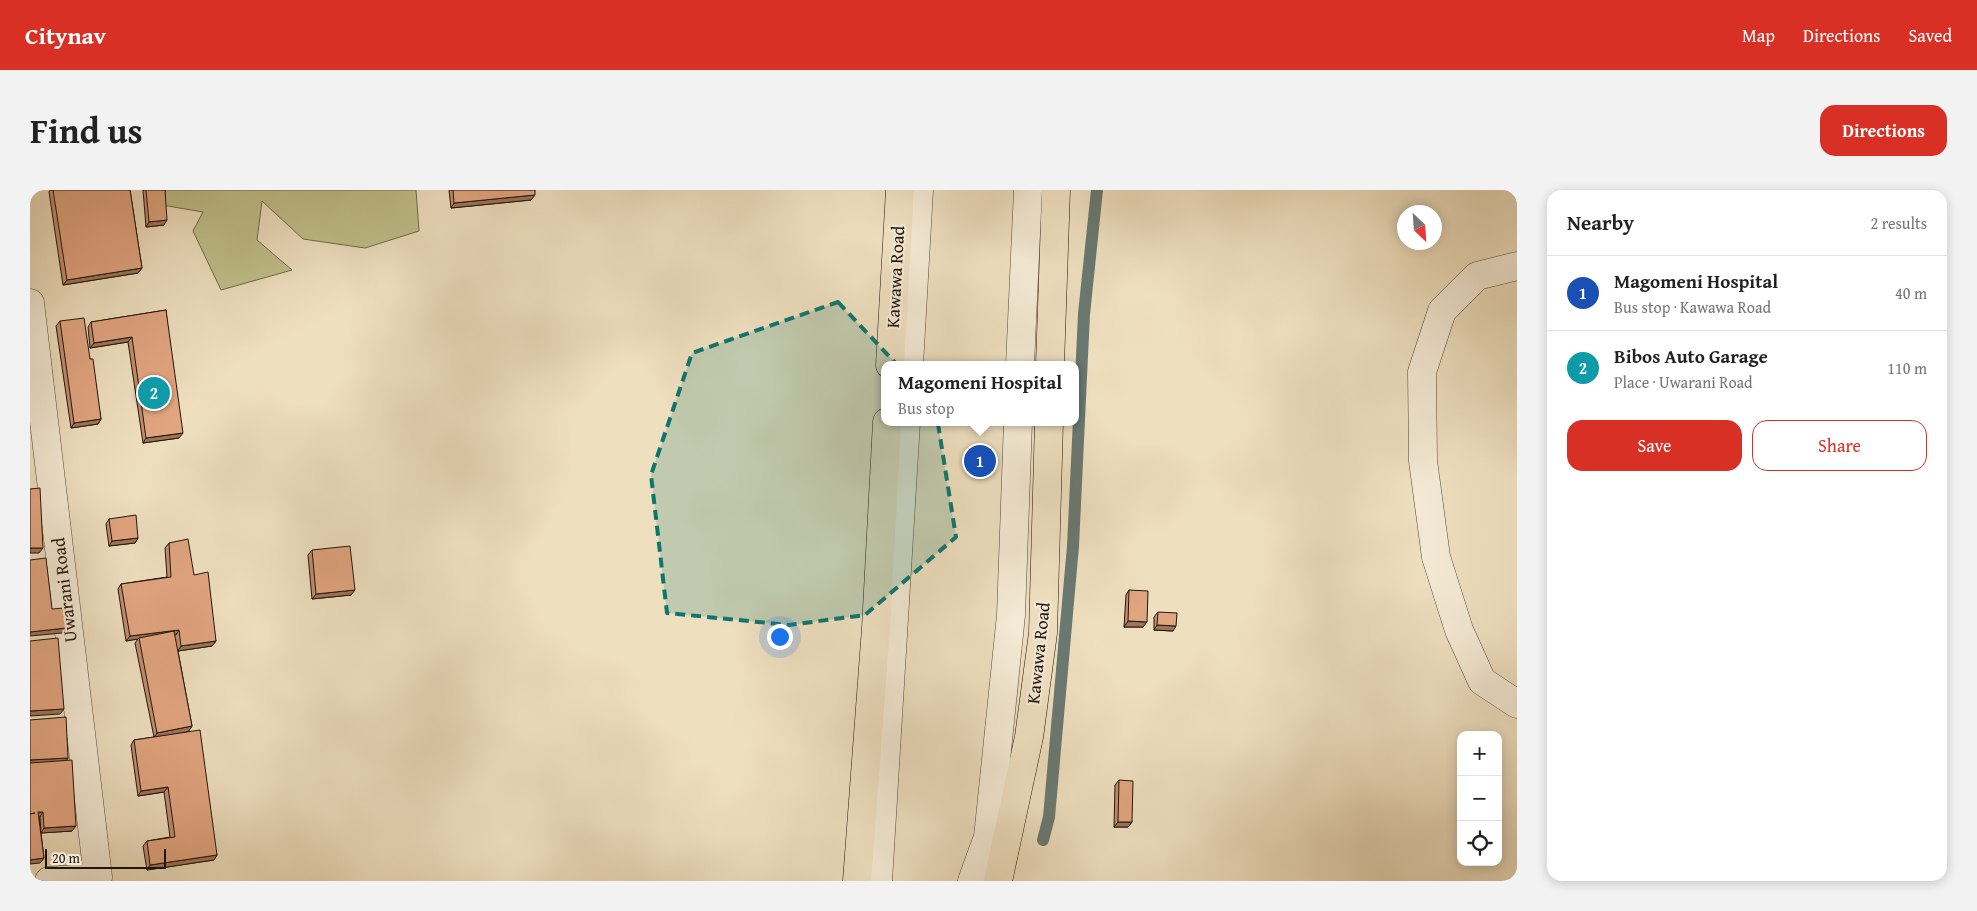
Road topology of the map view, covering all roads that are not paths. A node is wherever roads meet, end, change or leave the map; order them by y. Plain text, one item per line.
1 (900, 190) edge
2 (919, 190) edge
3 (1028, 190) edge
4 (1056, 190) edge
5 (1517, 266) edge
6 (30, 303) edge
7 (890, 361) edge
8 (909, 361) edge
9 (1020, 361) edge
10 (1050, 361) edge
11 (886, 426) edge
12 (906, 426) edge
13 (1018, 426) edge
14 (1049, 426) edge
15 (1517, 704) edge
16 (49, 881) edge
17 (857, 881) edge
18 (878, 881) edge
19 (972, 881) edge
20 (998, 881) edge

1 - 7 main road, Kawawa Road
2 - 8 street, Kawawa Road
3 - 9 street
4 - 10 main road
5 - 15 street
6 - 16 street, Uwarani Road
11 - 17 main road
12 - 18 street
13 - 19 street, Kawawa Road
14 - 20 main road, Kawawa Road

